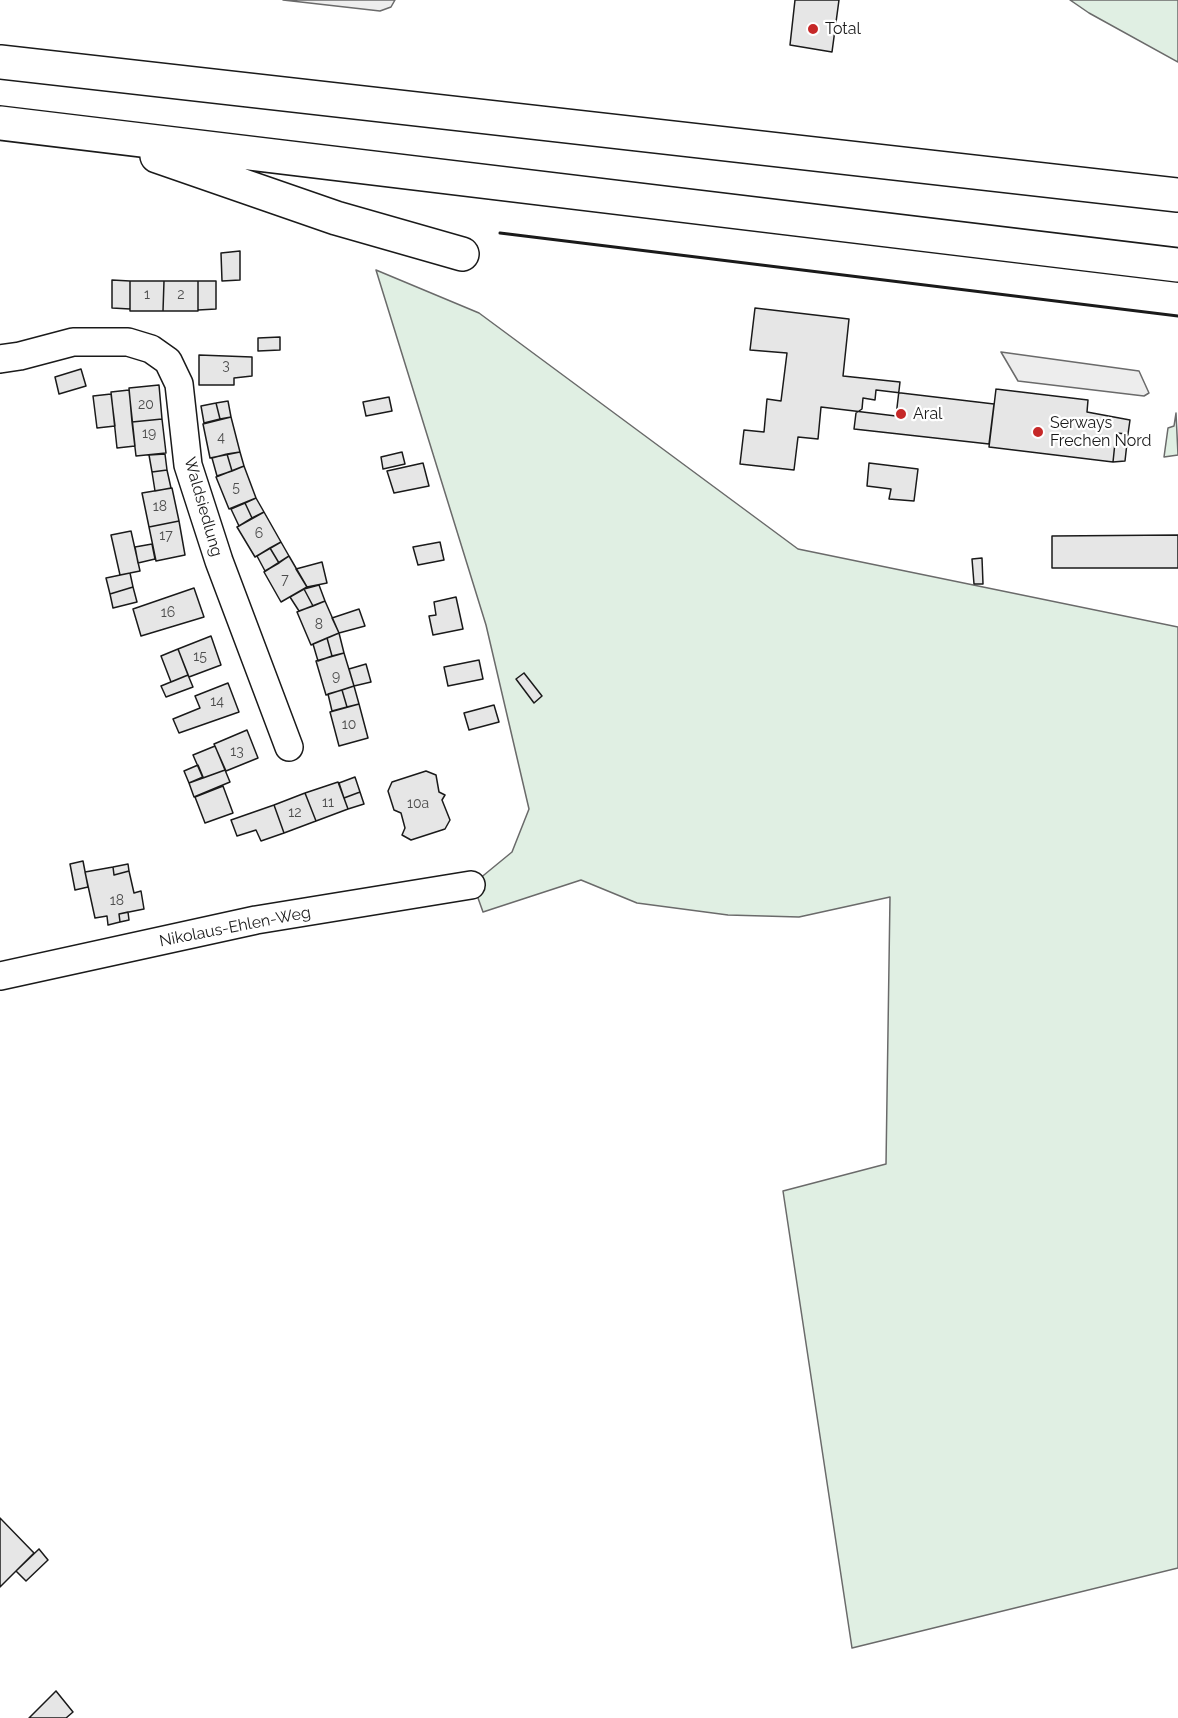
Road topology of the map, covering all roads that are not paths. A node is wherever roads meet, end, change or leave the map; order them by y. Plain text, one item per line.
1 (0, 62) edge
2 (0, 123) edge
3 (99, 135) junction
4 (1178, 195) edge
5 (462, 254) dead end
6 (1178, 265) edge
7 (0, 358) edge
8 (289, 747) dead end
9 (471, 885) dead end
10 (0, 976) edge

1 - 4 highway
2 - 3 highway
3 - 5 highway
3 - 6 highway
7 - 8 street, Waldsiedlung
9 - 10 street, Nikolaus-Ehlen-Weg

